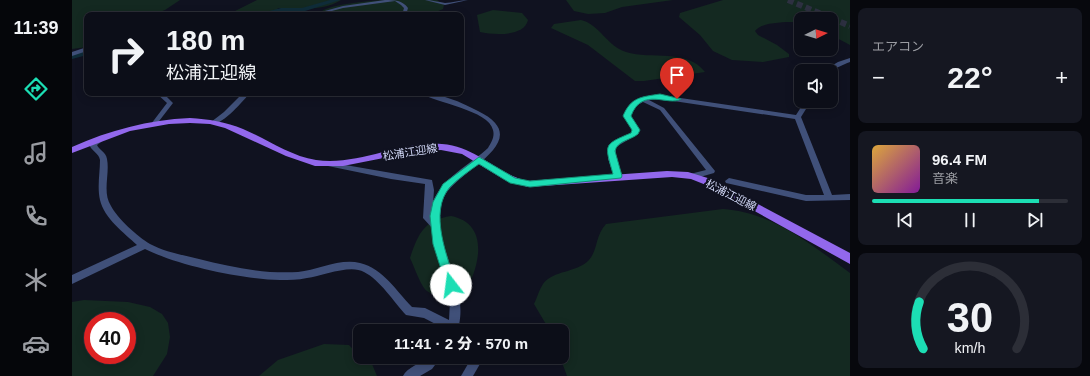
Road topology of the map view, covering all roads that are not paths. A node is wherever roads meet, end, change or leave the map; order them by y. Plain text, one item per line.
1 (395, 0) edge
2 (427, 0) edge
3 (466, 0) edge
4 (324, 12) edge
5 (405, 12) edge
6 (84, 50) edge
7 (72, 54) edge
8 (850, 60) edge
9 (838, 64) edge
10 (162, 96) edge
11 (244, 96) edge
12 (432, 96) edge
13 (642, 99) junction
14 (803, 108) edge
15 (798, 116) junction
16 (213, 123) junction
17 (154, 124) junction
18 (103, 137) junction
19 (72, 150) edge
20 (479, 160) junction
21 (327, 164) junction
22 (618, 176) junction
23 (693, 176) junction
24 (720, 188) junction
25 (850, 197) edge
26 (829, 198) junction
27 (436, 228) junction
28 (145, 245) junction
29 (850, 259) edge
30 (72, 280) edge
31 (446, 324) edge
32 (456, 324) edge
33 (429, 364) edge
34 (474, 364) edge
35 (409, 376) edge
36 (467, 376) edge

1 - 4 street
1 - 5 street
2 - 3 street
6 - 7 street
8 - 9 street
10 - 17 street
11 - 16 street
12 - 20 street
13 - 15 street
13 - 22 street
13 - 23 street
14 - 15 street
15 - 26 street
16 - 17 main road, 松浦江迎線
16 - 21 main road, 松浦江迎線
17 - 18 main road, 松浦江迎線
18 - 19 main road, 松浦江迎線
18 - 28 street
20 - 21 main road, 松浦江迎線
20 - 22 main road, 松浦江迎線
20 - 27 street
21 - 27 street
22 - 23 main road, 松浦江迎線
23 - 24 main road, 松浦江迎線
24 - 26 street
24 - 29 main road, 松浦江迎線
25 - 26 street
27 - 32 street
28 - 30 street
28 - 31 street
33 - 35 street
34 - 36 street

